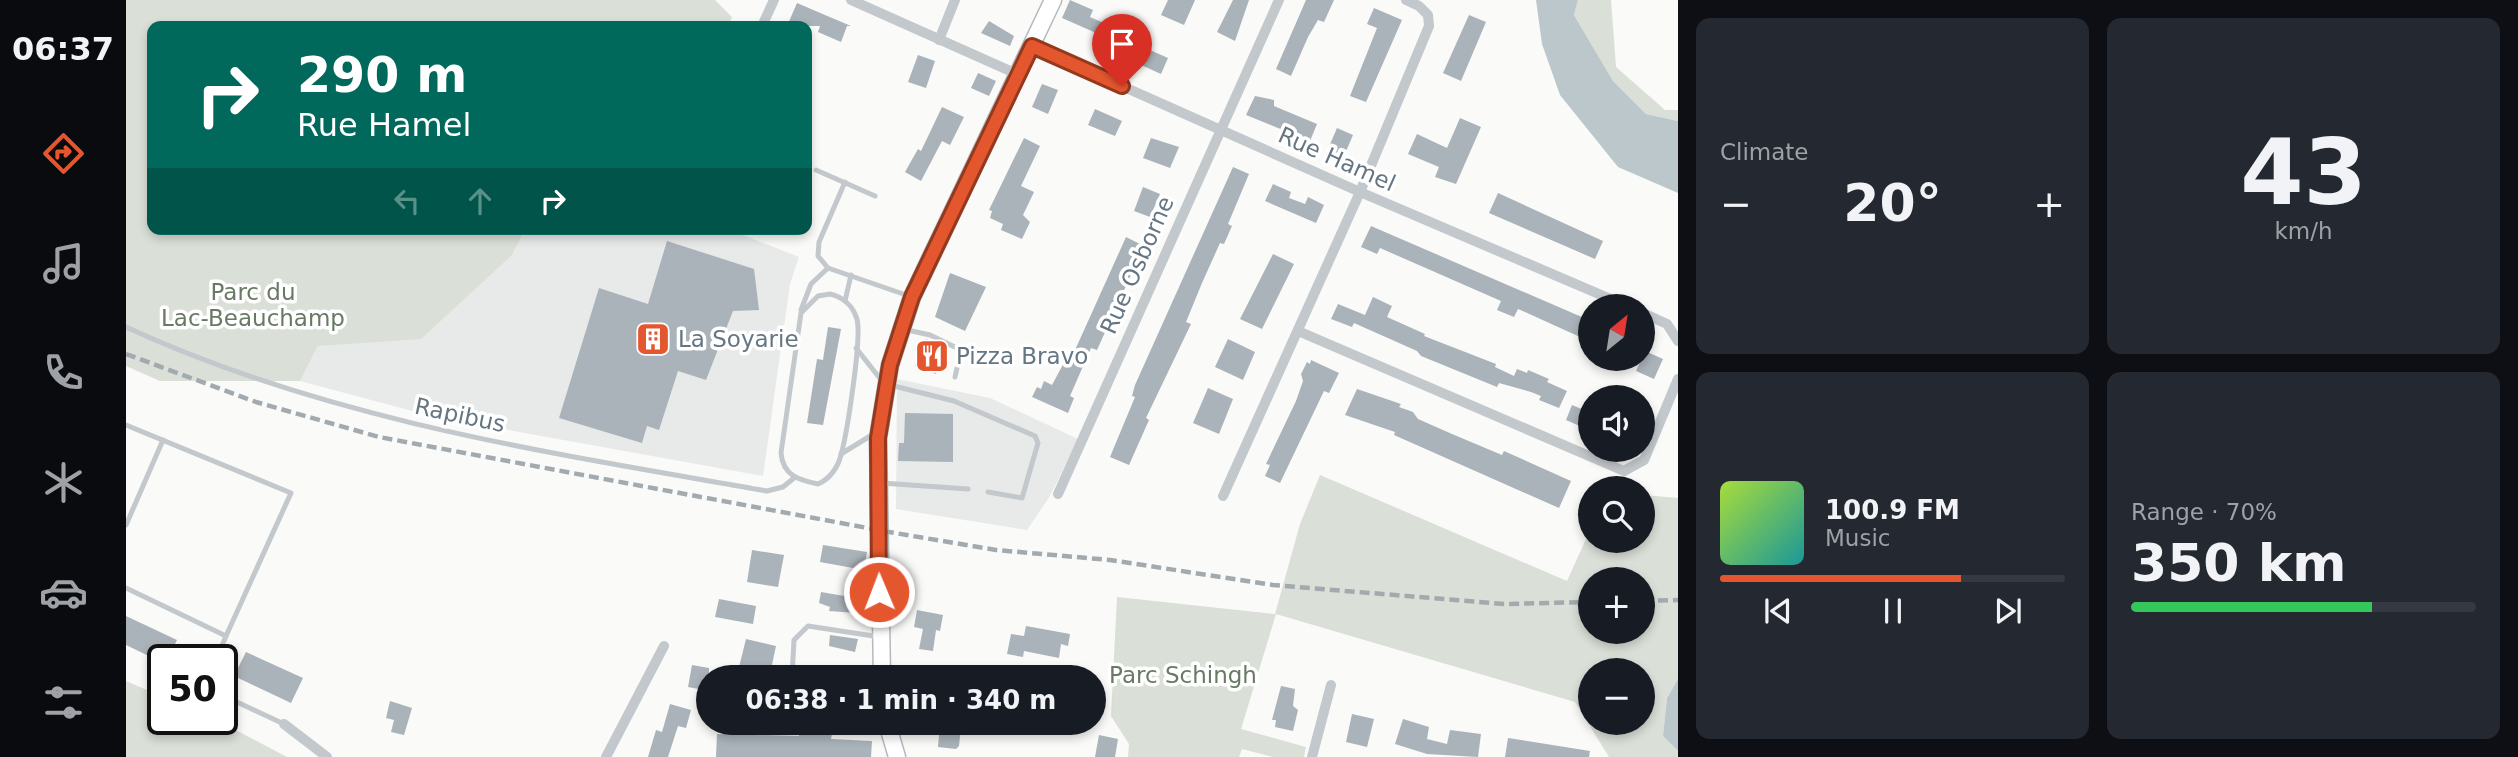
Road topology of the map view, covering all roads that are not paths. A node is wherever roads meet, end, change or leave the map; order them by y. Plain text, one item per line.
1 (774, 0) edge
2 (851, 0) edge
3 (955, 0) edge
4 (1053, 0) edge
5 (1279, 0) edge
6 (1406, 0) edge
7 (764, 21) edge
8 (939, 40) junction
9 (1032, 46) junction
10 (1019, 75) junction
11 (1220, 130) junction
12 (816, 170) dead end
13 (845, 182) junction
14 (1360, 192) junction
15 (875, 196) dead end
16 (828, 268) junction
17 (852, 275) junction
18 (1599, 294) edge
19 (912, 297) junction
20 (845, 301) junction
21 (800, 313) junction
22 (1656, 319) edge
23 (126, 327) edge
24 (900, 328) junction
25 (1298, 331) junction
26 (1678, 341) edge
27 (856, 348) junction
28 (955, 377) dead end
29 (1678, 379) edge
30 (885, 385) junction
31 (126, 425) edge
32 (878, 432) junction
33 (163, 440) junction
34 (841, 454) junction
35 (794, 478) junction
36 (878, 484) junction
37 (968, 489) dead end
38 (988, 492) dead end
39 (1058, 494) dead end
40 (1223, 496) dead end
41 (126, 525) edge
42 (126, 588) edge
43 (226, 636) junction
44 (880, 637) junction
45 (223, 644) edge
46 (664, 646) dead end
47 (793, 665) edge
48 (881, 665) edge
49 (1331, 685) dead end
50 (238, 702) edge
51 (284, 724) joint
52 (891, 735) edge
53 (1313, 756) edge
54 (327, 757) edge
55 (606, 757) edge
56 (897, 757) edge
57 (1326, 757) edge

1 - 7 street
2 - 8 street
3 - 8 street
4 - 9 main road
5 - 11 street, Rue Osborne
6 - 14 street
8 - 10 street
9 - 10 main road
9 - 11 street, Rue Hamel
10 - 19 main road
11 - 14 street, Rue Hamel
11 - 39 street, Rue Osborne
12 - 13 lane
13 - 15 lane
13 - 16 lane
14 - 18 street, Rue Hamel
14 - 25 street
16 - 17 lane
16 - 21 lane
17 - 19 lane
17 - 20 lane
19 - 24 main road
20 - 21 lane
20 - 27 lane, Rapibus
21 - 35 lane
22 - 26 street
23 - 35 lane, Rapibus
24 - 28 lane
24 - 30 main road
25 - 29 street
25 - 40 street
27 - 30 lane
27 - 34 lane, Rapibus
30 - 32 main road
30 - 38 lane
31 - 33 lane
32 - 34 lane
32 - 36 main road
33 - 41 lane
33 - 43 lane
34 - 35 lane, Rapibus
36 - 37 lane
36 - 44 main road
42 - 43 lane
43 - 45 lane
44 - 47 lane
44 - 48 main road
46 - 55 street
49 - 53 street
50 - 51 lane
51 - 54 street
52 - 56 main road
53 - 57 street

